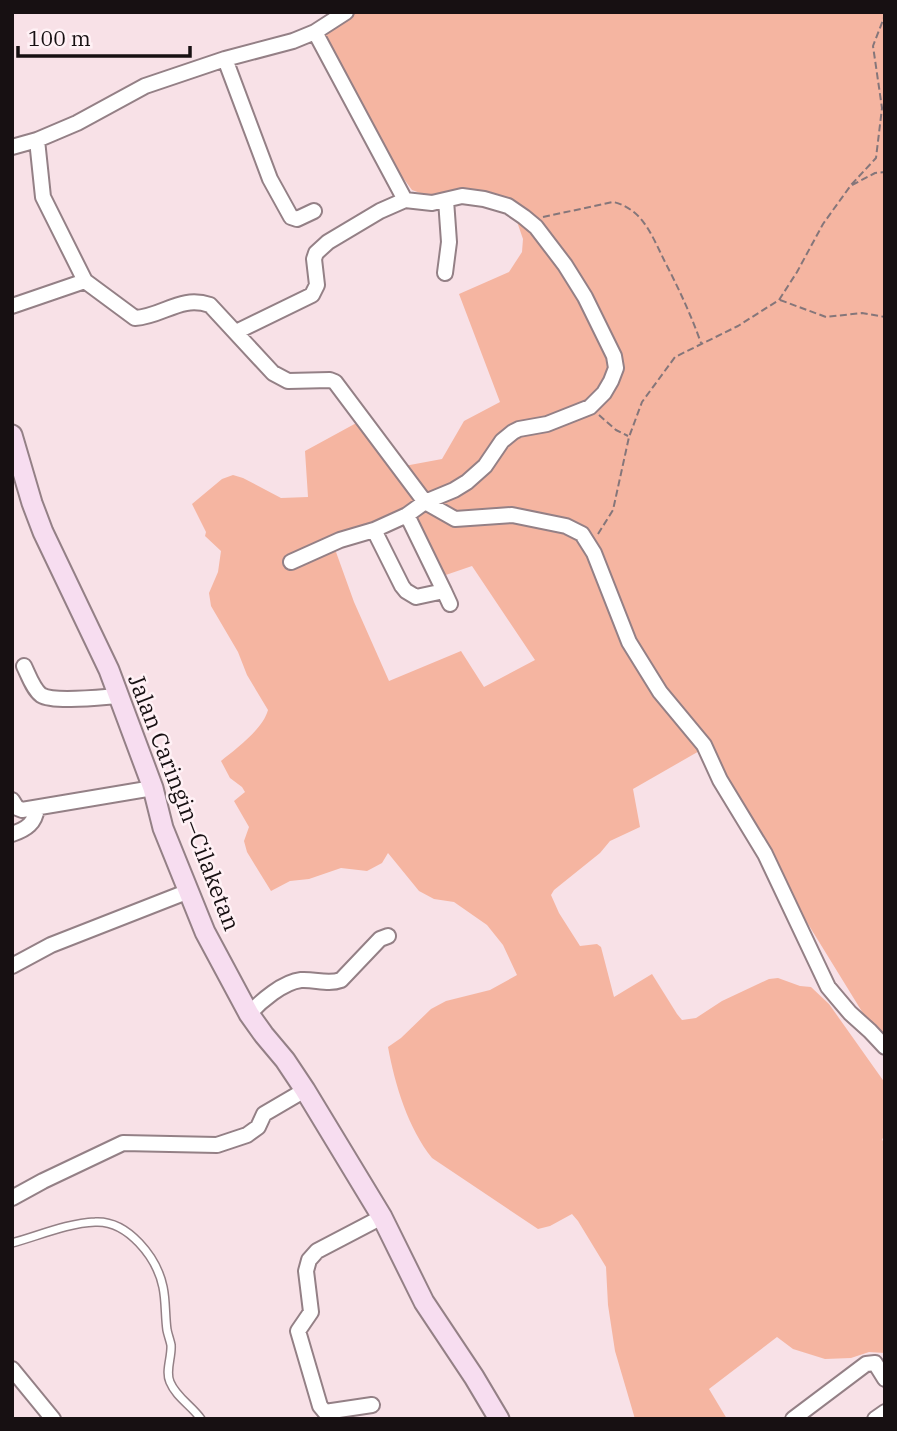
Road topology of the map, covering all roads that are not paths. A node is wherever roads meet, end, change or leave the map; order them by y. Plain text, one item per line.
1 (346, 12) edge
2 (315, 32) junction
3 (225, 59) junction
4 (37, 140) junction
5 (12, 147) edge
6 (405, 200) junction
7 (446, 200) junction
8 (314, 211) dead end
9 (446, 273) dead end
10 (85, 281) junction
11 (12, 306) edge
12 (236, 332) junction
13 (12, 435) edge
14 (425, 502) junction
15 (407, 515) junction
16 (374, 530) junction
17 (291, 562) dead end
18 (24, 666) dead end
19 (120, 696) junction
20 (153, 788) junction
21 (12, 800) edge
22 (37, 808) junction
23 (12, 834) edge
24 (189, 891) junction
25 (388, 936) dead end
26 (12, 966) edge
27 (249, 1014) junction
28 (885, 1047) edge
29 (305, 1090) junction
30 (12, 1198) edge
31 (382, 1217) junction
32 (12, 1243) edge
33 (12, 1369) edge
34 (885, 1379) edge
35 (372, 1405) dead end
36 (885, 1412) edge
37 (53, 1419) edge
38 (201, 1419) edge
39 (499, 1419) edge
40 (793, 1419) edge
41 (875, 1419) edge

1 - 2 street
2 - 3 street
2 - 6 street
3 - 4 street
3 - 8 street
4 - 5 street
4 - 10 street
6 - 7 street
6 - 12 street
7 - 9 street
7 - 14 street
10 - 11 street
10 - 12 street
12 - 14 street
13 - 19 street, Jalan Caringin–Cilaketan
14 - 15 street
14 - 28 street
15 - 16 street
15 - 16 street
16 - 17 street
18 - 19 street
19 - 20 street, Jalan Caringin–Cilaketan
20 - 22 street
20 - 24 street, Jalan Caringin–Cilaketan
21 - 22 street
22 - 23 street
24 - 26 street
24 - 27 street, Jalan Caringin–Cilaketan
25 - 27 street
27 - 29 street, Jalan Caringin–Cilaketan
29 - 30 street
29 - 31 street, Jalan Caringin–Cilaketan
31 - 35 street
31 - 39 street, Jalan Caringin–Cilaketan
32 - 38 lane
33 - 37 street
34 - 40 street
36 - 41 street

